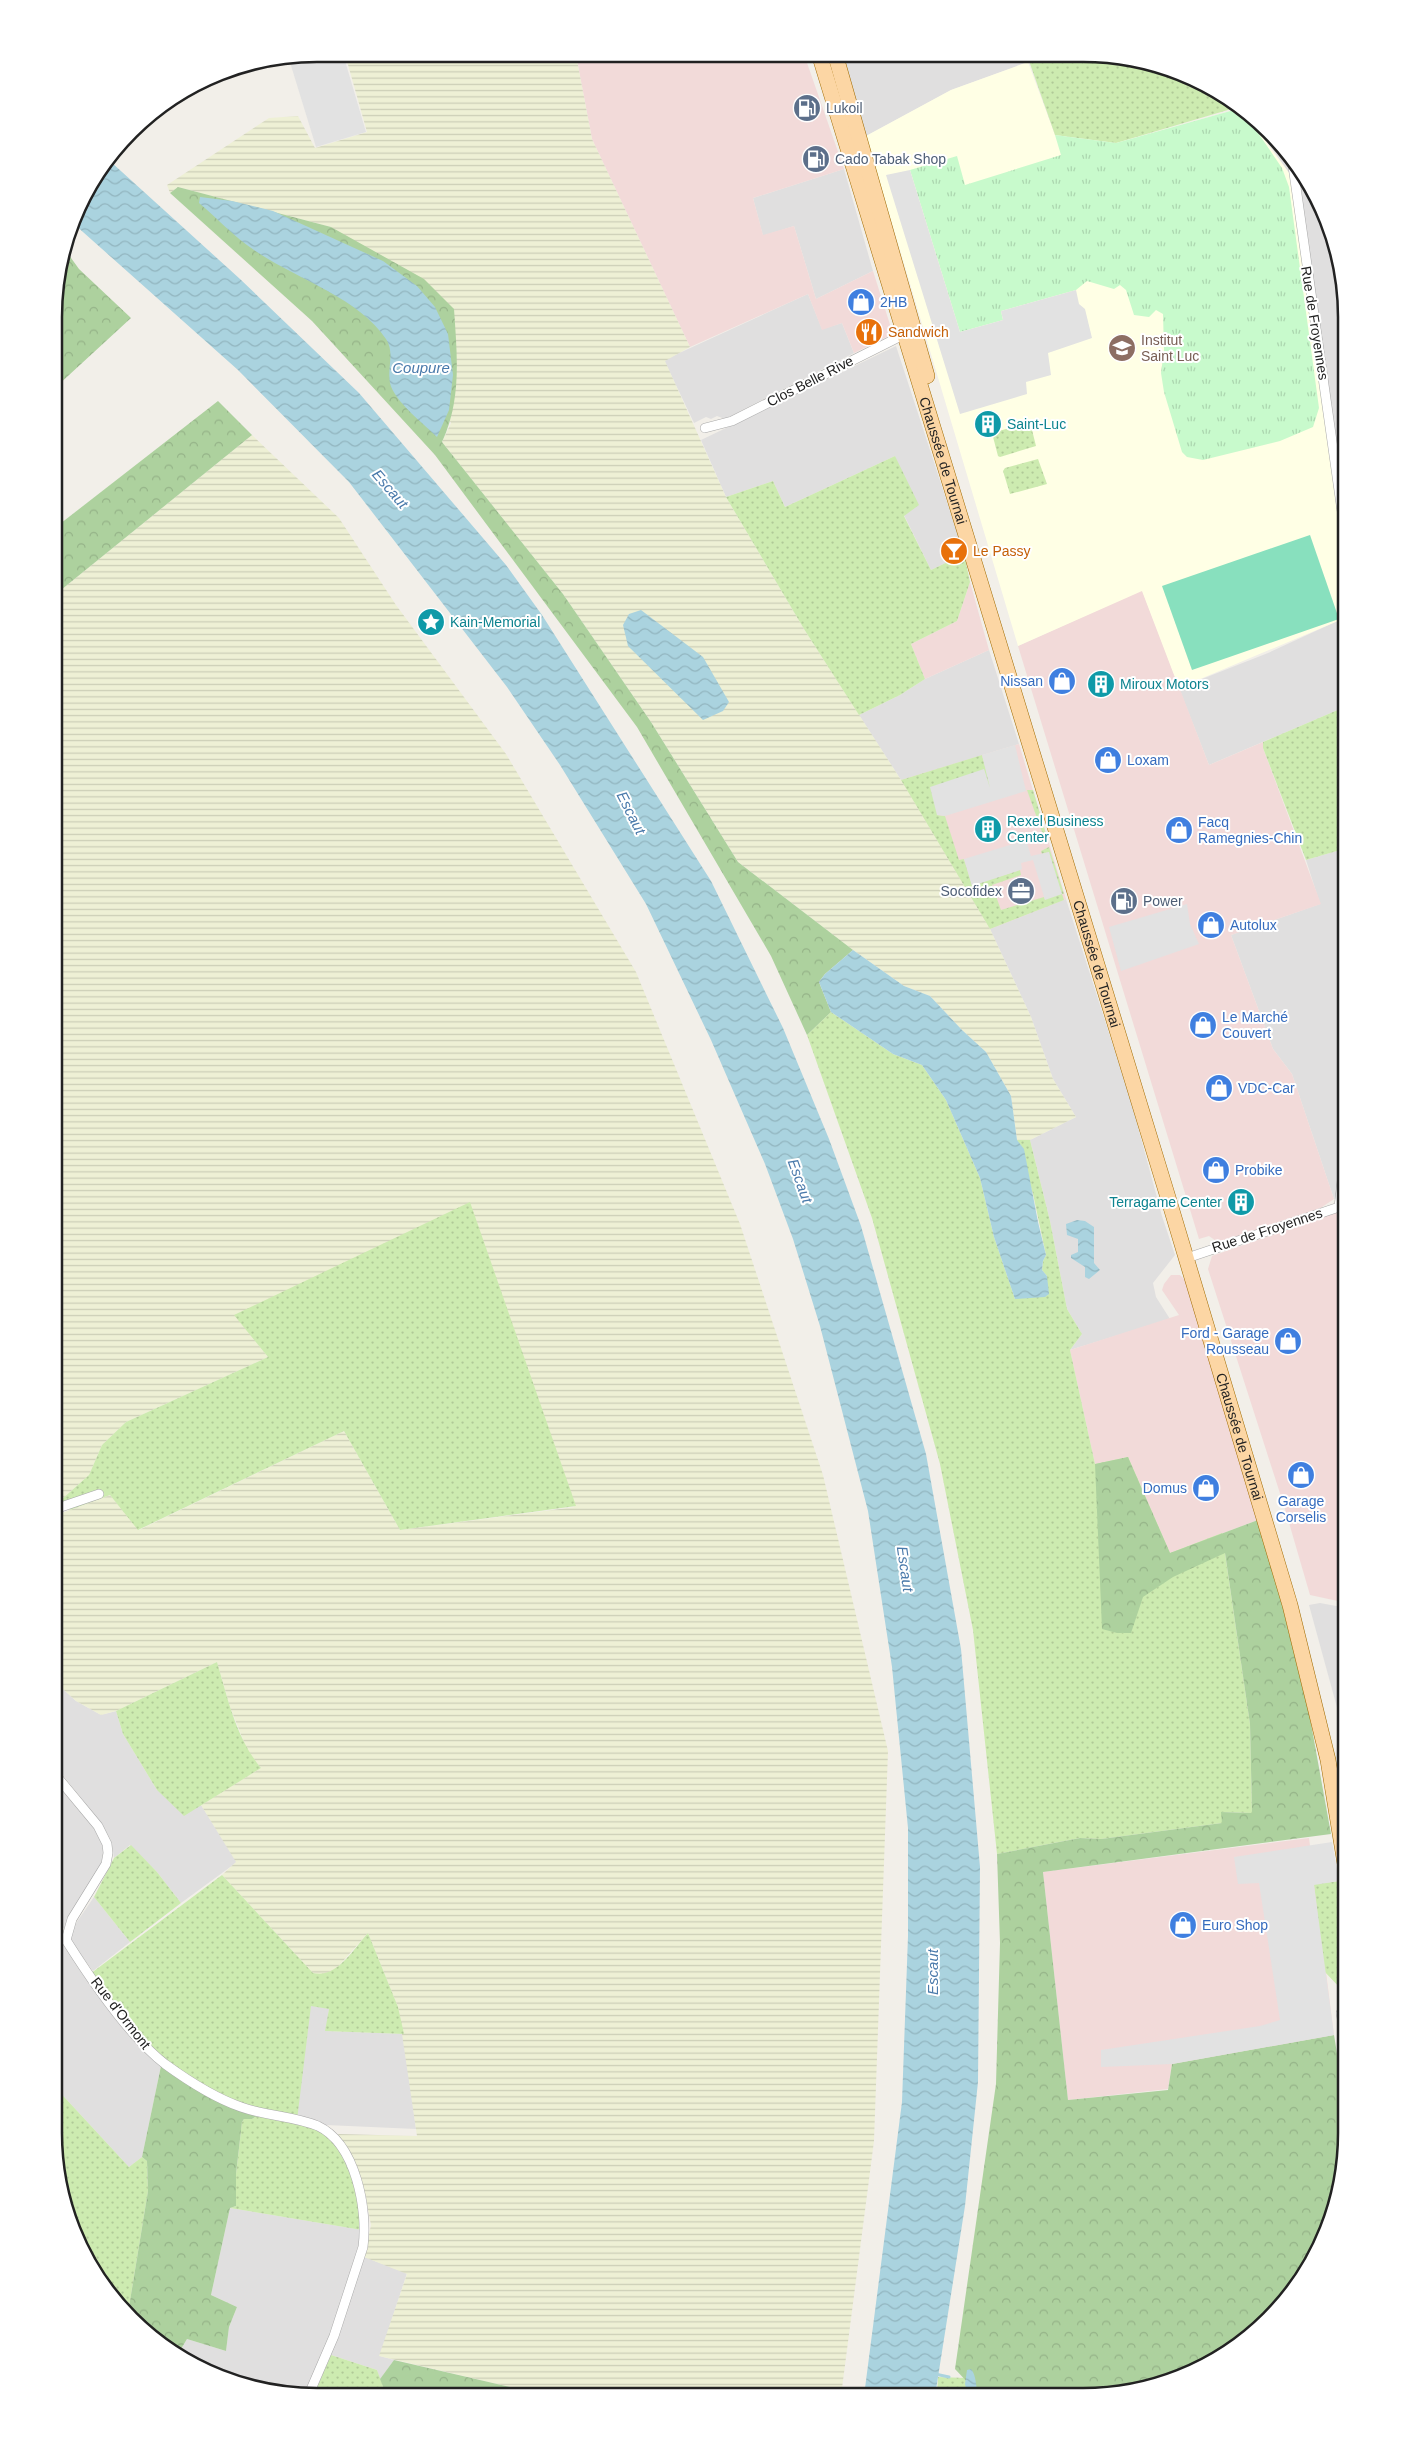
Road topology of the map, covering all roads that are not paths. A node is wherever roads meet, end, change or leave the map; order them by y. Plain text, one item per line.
1 (822, 62) edge
2 (837, 62) edge
3 (1294, 175) edge
4 (909, 332) junction
5 (705, 428) dead end
6 (1338, 484) edge
7 (1338, 1207) edge
8 (1191, 1256) junction
9 (99, 1494) dead end
10 (63, 1506) edge
11 (1338, 1767) edge
12 (63, 1784) edge
13 (1338, 1821) edge
14 (312, 2388) edge

1 - 4 main road, Chaussée de Tournai
2 - 4 main road, Chaussée de Tournai
3 - 6 street, Rue de Froyennes
4 - 5 street, Clos Belle Rive
4 - 8 main road, Chaussée de Tournai
7 - 8 street, Rue de Froyennes
8 - 11 main road, Chaussée de Tournai
8 - 13 main road, Chaussée de Tournai
9 - 10 street
12 - 14 street, Rue d'Ormont

